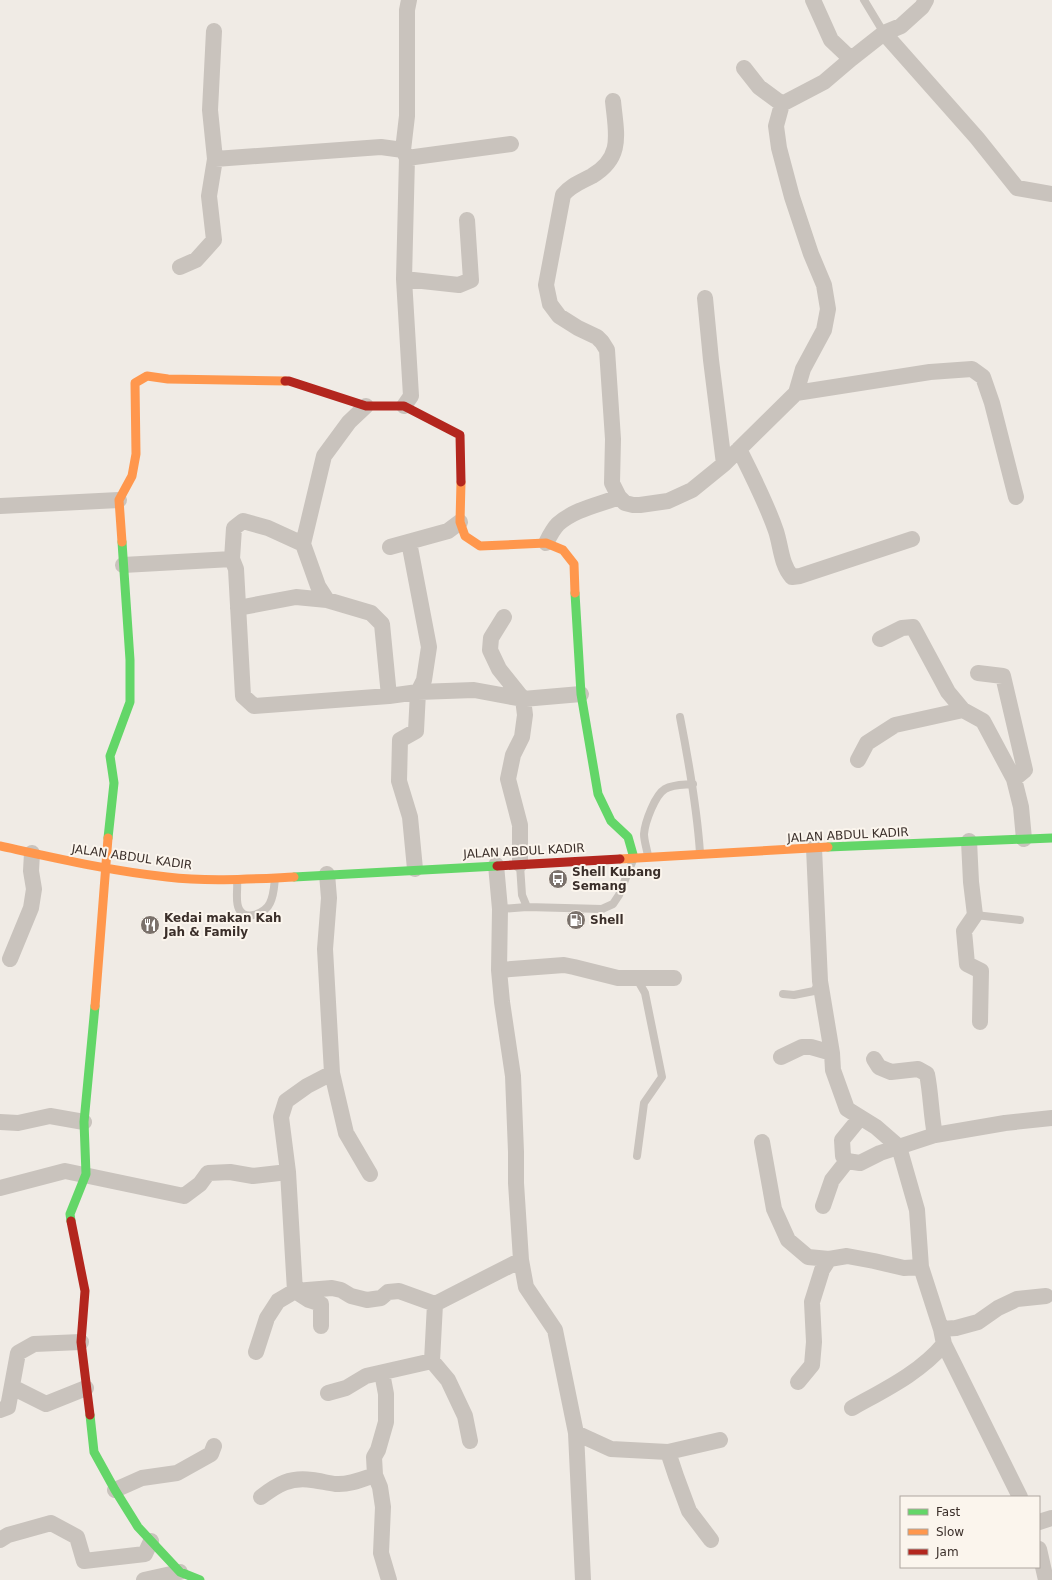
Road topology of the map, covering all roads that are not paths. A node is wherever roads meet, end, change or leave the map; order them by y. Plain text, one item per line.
1 (409, 0) edge
2 (864, 0) edge
3 (926, 0) edge
4 (814, 1) edge
5 (214, 31) dead end
6 (884, 33) junction
7 (851, 59) junction
8 (744, 68) dead end
9 (613, 101) dead end
10 (782, 104) junction
11 (511, 144) dead end
12 (405, 154) junction
13 (215, 159) junction
14 (1052, 194) edge
15 (467, 220) dead end
16 (180, 267) dead end
17 (404, 279) junction
18 (705, 298) dead end
19 (796, 393) junction
20 (366, 406) junction
21 (404, 406) junction
22 (739, 448) junction
23 (724, 464) junction
24 (1016, 497) dead end
25 (619, 498) junction
26 (119, 500) junction
27 (0, 506) edge
28 (460, 522) junction
29 (912, 539) dead end
30 (410, 542) junction
31 (546, 543) junction
32 (303, 544) junction
33 (390, 547) dead end
34 (232, 559) junction
35 (123, 565) junction
36 (327, 600) junction
37 (238, 608) junction
38 (504, 617) dead end
39 (880, 639) dead end
40 (978, 673) dead end
41 (418, 692) junction
42 (581, 694) junction
43 (389, 696) junction
44 (523, 699) junction
45 (963, 710) junction
46 (680, 718) dead end
47 (858, 760) dead end
48 (1014, 779) junction
49 (693, 784) junction
50 (1052, 838) edge
51 (1024, 839) junction
52 (969, 841) junction
53 (0, 846) edge
54 (814, 848) junction
55 (32, 853) junction
56 (700, 854) junction
57 (648, 857) junction
58 (634, 858) junction
59 (520, 864) junction
60 (496, 865) junction
61 (105, 868) junction
62 (415, 869) junction
63 (327, 874) junction
64 (275, 877) junction
65 (237, 880) junction
66 (527, 907) junction
67 (500, 908) junction
68 (975, 915) junction
69 (1020, 920) dead end
70 (10, 959) dead end
71 (499, 970) junction
72 (674, 978) dead end
73 (637, 979) junction
74 (820, 981) junction
75 (783, 994) dead end
76 (980, 1022) dead end
77 (832, 1053) junction
78 (781, 1057) dead end
79 (874, 1059) dead end
80 (332, 1073) junction
81 (860, 1118) junction
82 (1052, 1118) edge
83 (0, 1122) edge
84 (84, 1122) junction
85 (935, 1135) junction
86 (762, 1142) dead end
87 (899, 1147) junction
88 (637, 1156) dead end
89 (847, 1161) junction
90 (288, 1172) junction
91 (86, 1174) junction
92 (370, 1174) dead end
93 (0, 1188) edge
94 (823, 1206) dead end
95 (829, 1259) junction
96 (520, 1260) junction
97 (920, 1267) junction
98 (295, 1291) junction
99 (1046, 1296) dead end
100 (435, 1304) junction
101 (321, 1326) dead end
102 (942, 1337) junction
103 (81, 1342) junction
104 (256, 1352) dead end
105 (432, 1361) junction
106 (382, 1373) junction
107 (798, 1382) dead end
108 (12, 1387) junction
109 (86, 1388) junction
110 (328, 1393) dead end
111 (852, 1408) dead end
112 (0, 1410) edge
113 (576, 1433) junction
114 (720, 1440) dead end
115 (470, 1441) dead end
116 (214, 1446) dead end
117 (668, 1452) junction
118 (375, 1475) junction
119 (114, 1490) junction
120 (1020, 1496) edge
121 (261, 1497) dead end
122 (1052, 1518) edge
123 (1040, 1522) edge
124 (0, 1540) edge
125 (711, 1540) dead end
126 (148, 1547) junction
127 (1040, 1553) edge
128 (180, 1572) junction
129 (136, 1580) edge
130 (144, 1580) edge
131 (200, 1580) edge
132 (389, 1580) edge
133 (583, 1580) edge
134 (1046, 1580) edge

1 - 12 street
2 - 6 lane
3 - 6 street
4 - 7 street
5 - 13 street
6 - 7 street
6 - 14 street
7 - 10 street
8 - 10 street
9 - 25 street
10 - 19 street
11 - 12 street
12 - 13 street
12 - 17 street
13 - 16 street
15 - 17 street
17 - 21 street
18 - 23 street
19 - 22 street
19 - 24 street
20 - 21 street
20 - 26 street
20 - 32 street
21 - 28 street
22 - 23 street
22 - 29 street
23 - 25 street
25 - 31 street
26 - 27 street
26 - 35 street
28 - 30 street
28 - 31 street
30 - 33 street
30 - 41 street
31 - 42 street
32 - 34 street
32 - 36 street
34 - 35 street
34 - 37 street
35 - 61 street
36 - 37 street
36 - 43 street
37 - 43 street
38 - 44 street
39 - 45 street
40 - 48 street
41 - 43 street
41 - 44 street
41 - 62 street
42 - 44 street
42 - 58 street
44 - 59 street
45 - 47 street
45 - 48 street
46 - 49 lane
48 - 51 street
49 - 56 lane
49 - 57 lane
50 - 51 street, JALAN ABDUL KADIR
51 - 52 street, JALAN ABDUL KADIR
52 - 54 street, JALAN ABDUL KADIR
52 - 68 street
53 - 55 street, JALAN ABDUL KADIR
54 - 56 street, JALAN ABDUL KADIR
54 - 74 street
55 - 61 street, JALAN ABDUL KADIR
55 - 70 street
56 - 57 street, JALAN ABDUL KADIR
57 - 58 street, JALAN ABDUL KADIR
58 - 59 street, JALAN ABDUL KADIR
58 - 66 lane
59 - 60 street, JALAN ABDUL KADIR
59 - 66 lane
60 - 62 street, JALAN ABDUL KADIR
60 - 67 street
61 - 65 street, JALAN ABDUL KADIR
61 - 84 street
62 - 63 street, JALAN ABDUL KADIR
63 - 64 street, JALAN ABDUL KADIR
63 - 80 street
64 - 65 street, JALAN ABDUL KADIR
64 - 65 lane
66 - 67 lane
67 - 71 street
68 - 69 lane
68 - 76 street
71 - 73 street
71 - 96 street
72 - 73 street
73 - 88 lane
74 - 75 lane
74 - 77 street
77 - 78 street
77 - 81 street
79 - 85 street
80 - 90 street
80 - 92 street
81 - 87 street
81 - 89 street
82 - 85 street
83 - 84 street
84 - 91 street
85 - 87 street
86 - 95 street
87 - 89 street
87 - 97 street
89 - 94 street
90 - 91 street
90 - 98 street
91 - 93 street
91 - 103 street
95 - 97 street
95 - 107 street
96 - 100 street
96 - 113 street
97 - 102 street
98 - 100 street
98 - 101 street
98 - 104 street
99 - 102 street
100 - 105 street
102 - 111 street
102 - 120 street
103 - 108 street
103 - 109 street
105 - 106 street
105 - 115 street
106 - 110 street
106 - 118 street
108 - 109 street
108 - 112 street
109 - 119 street
113 - 117 street
113 - 133 street
114 - 117 street
116 - 119 street
117 - 125 street
118 - 121 street
118 - 132 street
119 - 126 street
122 - 123 street
124 - 126 street
126 - 128 street
126 - 129 street
127 - 134 street
128 - 130 street
128 - 131 street

